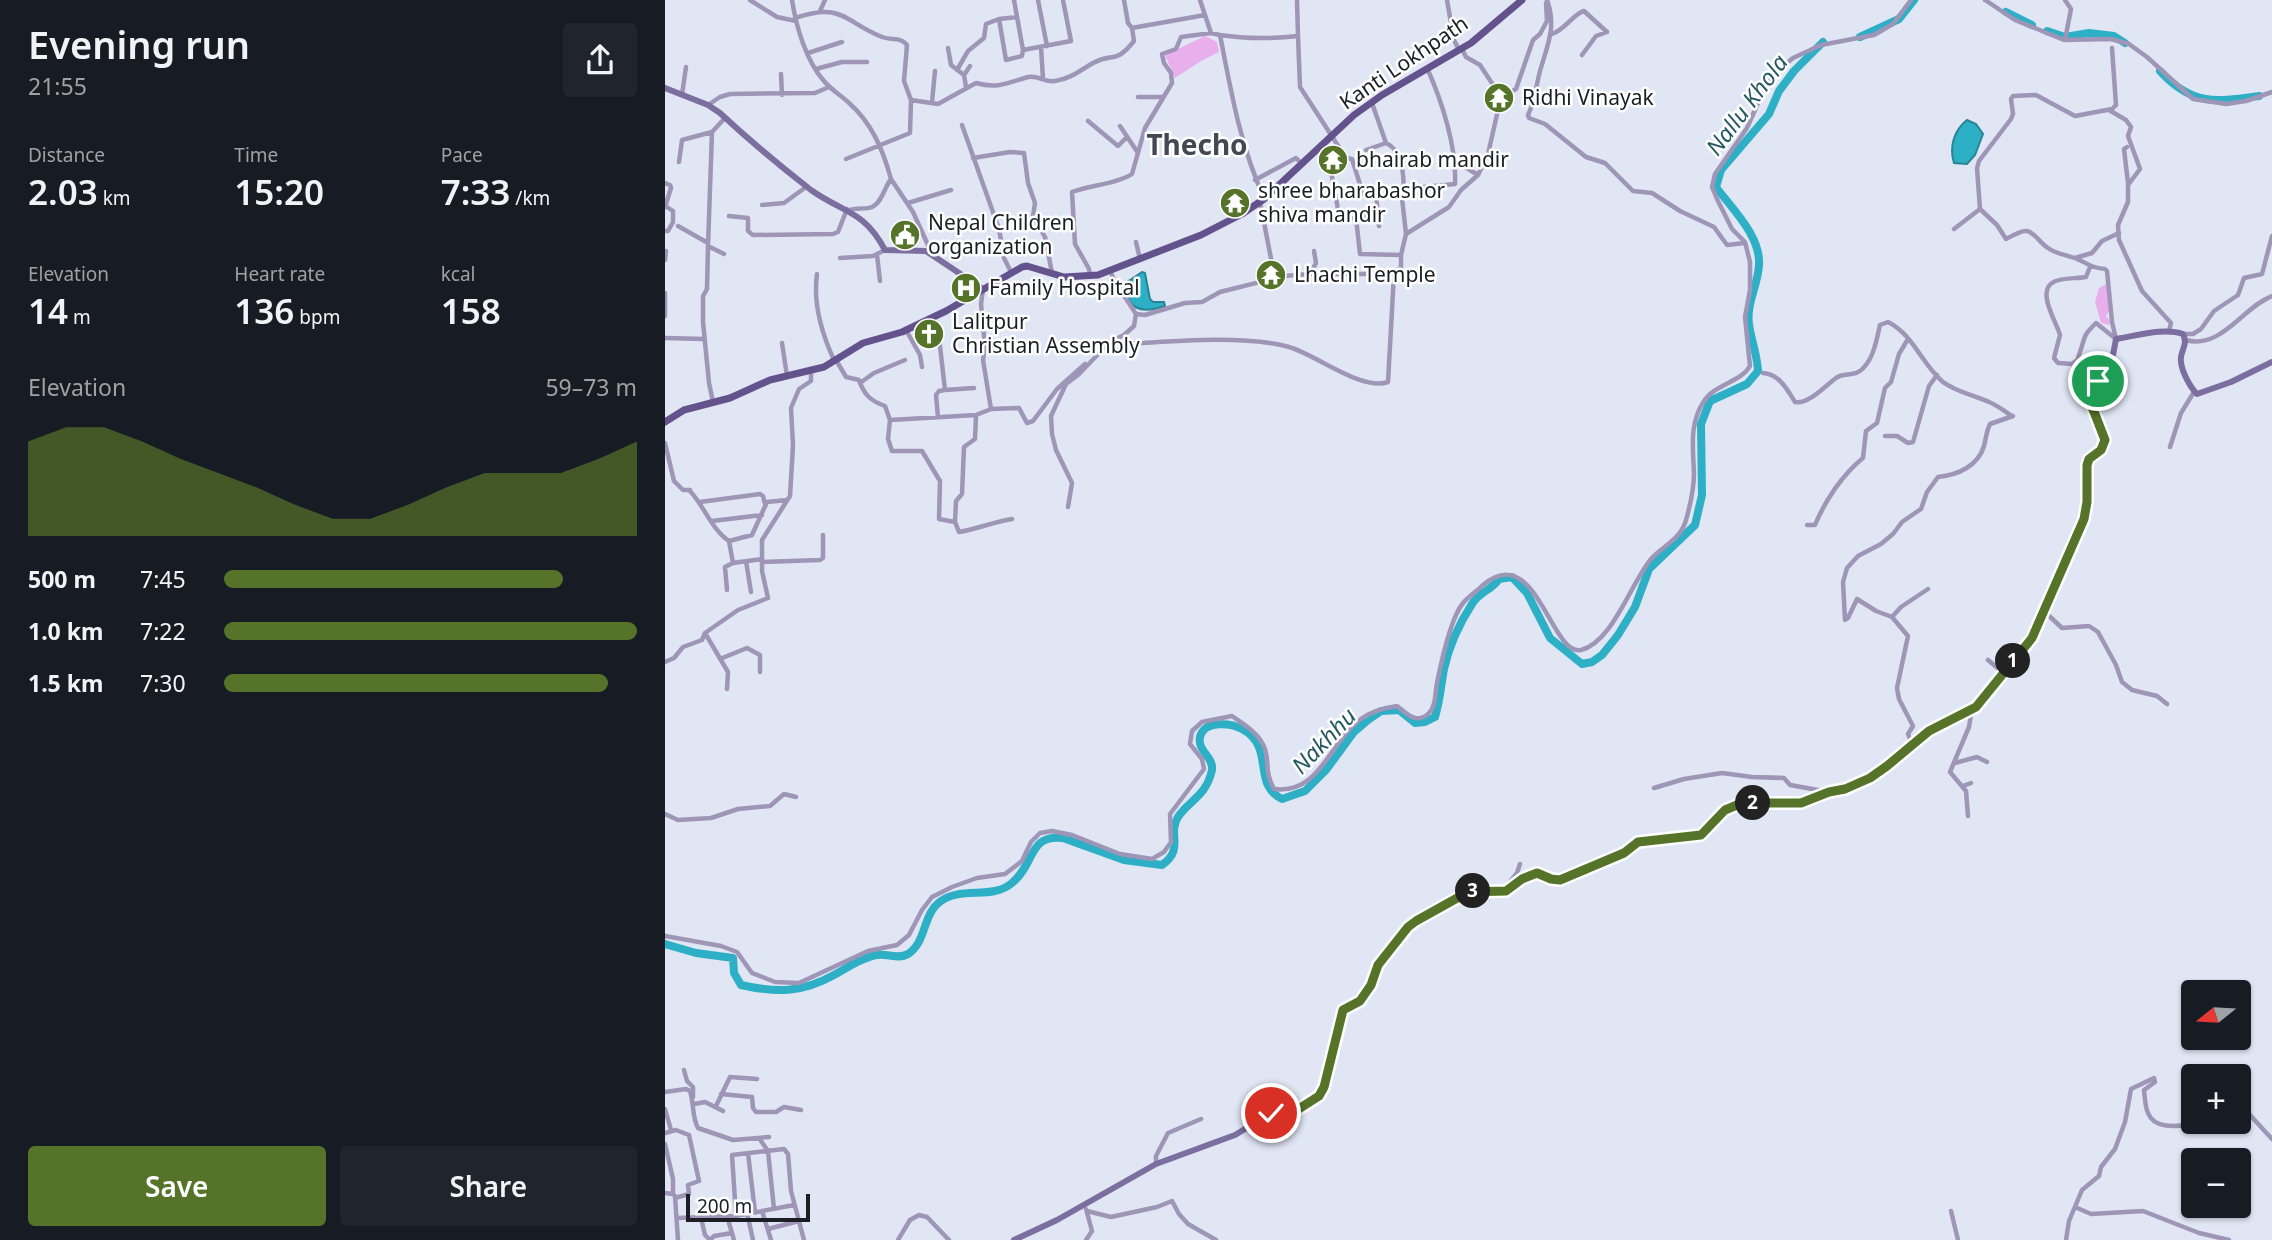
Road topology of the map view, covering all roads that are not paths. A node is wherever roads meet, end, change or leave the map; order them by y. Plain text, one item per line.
1 (750, 0) edge
2 (792, 0) edge
3 (825, 0) edge
4 (1014, 0) edge
5 (1038, 0) edge
6 (1063, 0) edge
7 (1124, 0) edge
8 (1201, 0) edge
9 (1297, 0) edge
10 (1447, 0) edge
11 (1522, 0) edge
12 (1547, 0) edge
13 (1911, 0) edge
14 (1985, 0) edge
15 (2065, 0) edge
16 (820, 10) junction
17 (1205, 15) junction
18 (1017, 17) junction
19 (796, 19) junction
20 (999, 19) junction
21 (1132, 28) junction
22 (1210, 33) junction
23 (1220, 34) junction
24 (1552, 34) junction
25 (1298, 36) junction
26 (2066, 40) junction
27 (842, 42) dead end
28 (1044, 47) junction
29 (949, 48) dead end
30 (2112, 48) dead end
31 (1023, 50) junction
32 (1461, 50) junction
33 (808, 53) junction
34 (1582, 55) dead end
35 (867, 62) dead end
36 (969, 66) dead end
37 (685, 67) dead end
38 (1427, 68) junction
39 (816, 69) junction
40 (935, 71) dead end
41 (957, 71) junction
42 (781, 74) dead end
43 (964, 75) junction
44 (1043, 79) junction
45 (829, 87) junction
46 (966, 87) junction
47 (665, 88) edge
48 (2272, 92) edge
49 (782, 94) junction
50 (682, 95) junction
51 (1138, 97) dead end
52 (1164, 97) junction
53 (1501, 97) junction
54 (911, 100) junction
55 (932, 102) junction
56 (1372, 102) junction
57 (708, 105) junction
58 (2109, 110) junction
59 (725, 118) junction
60 (1088, 121) dead end
61 (963, 125) dead end
62 (1119, 126) dead end
63 (712, 132) junction
64 (1332, 135) junction
65 (1127, 137) junction
66 (1386, 143) junction
67 (881, 145) junction
68 (1366, 150) dead end
69 (2132, 152) junction
70 (1138, 154) junction
71 (973, 158) junction
72 (1348, 158) junction
73 (846, 159) dead end
74 (679, 162) dead end
75 (1302, 164) junction
76 (1454, 166) junction
77 (1478, 175) junction
78 (891, 178) junction
79 (1255, 180) junction
80 (665, 183) edge
81 (2128, 184) junction
82 (807, 186) junction
83 (1402, 188) junction
84 (951, 190) dead end
85 (1392, 190) dead end
86 (1363, 194) dead end
87 (1376, 194) dead end
88 (1262, 201) junction
89 (908, 203) junction
90 (762, 205) dead end
91 (666, 207) edge
92 (1980, 209) junction
93 (848, 210) junction
94 (1378, 215) junction
95 (729, 216) dead end
96 (1356, 218) junction
97 (678, 226) dead end
98 (1380, 226) dead end
99 (1954, 229) dead end
100 (665, 231) edge
101 (2119, 233) junction
102 (1406, 234) junction
103 (2272, 236) edge
104 (1136, 242) dead end
105 (1745, 243) junction
106 (708, 245) junction
107 (885, 250) junction
108 (667, 251) edge
109 (1314, 251) dead end
110 (2271, 251) edge
111 (724, 254) dead end
112 (877, 255) junction
113 (1401, 255) junction
114 (840, 257) dead end
115 (935, 258) junction
116 (2075, 258) junction
117 (1140, 259) junction
118 (665, 260) edge
119 (2089, 267) junction
120 (1111, 270) junction
121 (1011, 272) junction
122 (817, 274) dead end
123 (1052, 274) junction
124 (1310, 274) junction
125 (1394, 274) junction
126 (1090, 276) junction
127 (1275, 279) junction
128 (880, 281) dead end
129 (983, 289) junction
130 (665, 293) edge
131 (2272, 296) edge
132 (665, 309) edge
133 (1136, 314) junction
134 (665, 316) edge
135 (930, 319) junction
136 (907, 330) junction
137 (2168, 332) junction
138 (1124, 335) junction
139 (2185, 337) junction
140 (665, 338) edge
141 (704, 339) junction
142 (1908, 339) junction
143 (2116, 339) junction
144 (782, 342) dead end
145 (835, 360) junction
146 (905, 360) dead end
147 (1091, 360) junction
148 (2076, 361) junction
149 (2272, 362) edge
150 (922, 367) dead end
151 (811, 372) junction
152 (1763, 373) dead end
153 (1937, 375) junction
154 (787, 376) junction
155 (860, 383) junction
156 (974, 388) dead end
157 (945, 390) junction
158 (2194, 392) junction
159 (713, 402) junction
160 (2091, 404) junction
161 (991, 409) junction
162 (976, 415) junction
163 (938, 417) junction
164 (890, 420) junction
165 (665, 422) edge
166 (1885, 436) dead end
167 (665, 443) edge
168 (2171, 447) dead end
169 (788, 500) junction
170 (700, 502) junction
171 (765, 504) junction
172 (1068, 507) dead end
173 (762, 515) junction
174 (1012, 519) dead end
175 (712, 521) junction
176 (955, 522) junction
177 (1807, 525) dead end
178 (823, 536) dead end
179 (729, 541) junction
180 (746, 561) junction
181 (762, 561) junction
182 (733, 564) junction
183 (1928, 589) dead end
184 (727, 590) dead end
185 (751, 592) dead end
186 (2044, 611) junction
187 (1892, 617) junction
188 (705, 633) junction
189 (720, 659) junction
190 (1988, 660) dead end
191 (665, 662) edge
192 (760, 672) dead end
193 (1999, 682) junction
194 (727, 689) dead end
195 (2167, 704) dead end
196 (1972, 709) junction
197 (1912, 744) junction
198 (1987, 762) dead end
199 (1955, 763) junction
200 (1971, 783) dead end
201 (1963, 786) junction
202 (1654, 788) dead end
203 (1829, 792) junction
204 (796, 797) dead end
205 (665, 814) edge
206 (1968, 816) dead end
207 (1520, 864) dead end
208 (1503, 892) junction
209 (665, 936) edge
210 (684, 1070) dead end
211 (757, 1079) dead end
212 (665, 1092) edge
213 (721, 1094) junction
214 (693, 1101) junction
215 (716, 1107) junction
216 (665, 1109) edge
217 (801, 1110) dead end
218 (723, 1111) dead end
219 (2251, 1116) edge
220 (1201, 1119) dead end
221 (2181, 1125) edge
222 (668, 1132) edge
223 (769, 1137) dead end
224 (759, 1138) junction
225 (2272, 1139) edge
226 (665, 1144) edge
227 (768, 1151) junction
228 (748, 1153) junction
229 (1156, 1164) junction
230 (665, 1193) edge
231 (674, 1196) junction
232 (794, 1205) junction
233 (2075, 1207) junction
234 (1083, 1208) junction
235 (774, 1209) junction
236 (762, 1211) junction
237 (755, 1212) junction
238 (1951, 1212) dead end
239 (747, 1213) junction
240 (727, 1216) junction
241 (736, 1216) junction
242 (677, 1218) junction
243 (701, 1218) junction
244 (799, 1221) junction
245 (768, 1229) junction
246 (732, 1233) junction
247 (804, 1239) edge
248 (678, 1240) edge
249 (710, 1240) edge
250 (734, 1240) edge
251 (753, 1240) edge
252 (771, 1240) edge
253 (794, 1240) edge
254 (898, 1240) edge
255 (949, 1240) edge
256 (1014, 1240) edge
257 (1086, 1240) edge
258 (1216, 1240) edge
259 (1958, 1240) edge
260 (2066, 1240) edge
261 (2229, 1240) edge

1 - 19 street
2 - 19 street
3 - 16 street
4 - 18 street
5 - 28 street
6 - 28 street
7 - 21 street
8 - 17 street
9 - 25 street
10 - 32 street
11 - 32 main road, Kanti Lokhpath
12 - 24 street
12 - 53 street
13 - 105 street
14 - 26 street
15 - 26 street
16 - 19 street
16 - 54 street
17 - 21 street
17 - 22 street
18 - 20 street
18 - 31 street
19 - 33 street
20 - 31 street
20 - 41 street
21 - 44 street
22 - 23 street
22 - 52 street
23 - 25 street
23 - 79 street
24 - 34 street
24 - 105 street
25 - 64 street
26 - 48 street
27 - 33 street
28 - 31 street
28 - 44 street
29 - 41 street
30 - 58 street
32 - 38 main road, Kanti Lokhpath
32 - 53 street
33 - 39 street
35 - 39 street
36 - 43 street
37 - 50 street
38 - 56 main road, Kanti Lokhpath
38 - 76 street
39 - 45 street
40 - 55 street
41 - 43 street
42 - 49 street
43 - 46 street
44 - 46 street
45 - 49 street
45 - 67 street
46 - 55 street
47 - 50 main road
49 - 57 street
50 - 57 main road
51 - 52 street
52 - 70 street
53 - 77 street
54 - 55 street
54 - 67 street
56 - 64 main road, Kanti Lokhpath
56 - 66 street
57 - 59 main road
58 - 69 street
58 - 92 street
59 - 63 street
59 - 82 main road
60 - 65 street
61 - 71 street
62 - 65 street
63 - 74 street
63 - 106 street
64 - 72 street
64 - 75 main road, Kanti Lokhpath
65 - 70 street
66 - 68 street
66 - 83 street
67 - 73 street
67 - 78 street
69 - 81 street
69 - 81 street
70 - 126 street
71 - 121 street
71 - 123 street
72 - 86 street
72 - 96 street
75 - 79 street
75 - 88 main road, Kanti Lokhpath
76 - 77 street
76 - 83 street
77 - 102 street
78 - 89 street
78 - 93 street
79 - 88 street
80 - 91 street
81 - 101 street
82 - 90 street
82 - 93 main road
83 - 85 street
83 - 102 street
84 - 89 street
87 - 94 street
88 - 117 main road, Kanti Lokhpath
88 - 127 street
89 - 115 street
91 - 100 street
92 - 99 street
92 - 116 street
93 - 95 street
93 - 107 main road
94 - 96 street
94 - 98 street
96 - 113 street
97 - 106 street
101 - 116 street
101 - 137 street
102 - 113 street
103 - 110 street
104 - 117 street
105 - 209 street
106 - 111 street
106 - 141 street
107 - 112 street
107 - 115 main road
108 - 118 street
109 - 124 street
110 - 139 street
112 - 114 street
112 - 128 street
113 - 125 street
115 - 129 main road
116 - 119 street
117 - 120 main road, Kanti Lokhpath
119 - 143 street
119 - 148 street
120 - 126 main road, Kanti Lokhpath
120 - 133 street
121 - 123 main road, Kanti Lokhpath
121 - 129 main road
122 - 145 street
123 - 126 main road, Kanti Lokhpath
124 - 125 street
124 - 127 street
125 - 138 street
127 - 133 street
129 - 135 main road
129 - 161 street
130 - 132 street
131 - 139 street
132 - 134 street
133 - 138 street
135 - 136 main road
135 - 157 street
136 - 145 main road
136 - 150 street
137 - 139 main road
137 - 143 main road
138 - 147 street
139 - 158 main road
140 - 141 street
141 - 159 street
142 - 152 street
142 - 153 street
142 - 177 street
143 - 148 street
143 - 160 main road
144 - 154 street
145 - 151 main road
145 - 155 street
146 - 155 street
147 - 161 street
147 - 172 street
148 - 160 street
149 - 158 main road
151 - 154 main road
151 - 169 street
153 - 166 street
153 - 187 street
154 - 159 main road
155 - 164 street
156 - 157 street
157 - 163 street
158 - 168 street
159 - 165 main road
160 - 186 main road
161 - 162 street
162 - 163 street
162 - 176 street
163 - 164 street
164 - 176 street
167 - 170 street
169 - 171 street
169 - 181 street
170 - 171 street
170 - 175 street
171 - 173 street
173 - 175 street
173 - 179 street
174 - 176 street
175 - 179 street
178 - 181 street
179 - 182 street
180 - 181 street
180 - 182 street
180 - 185 street
181 - 188 street
182 - 184 street
183 - 187 street
186 - 193 main road
186 - 195 street
187 - 197 street
188 - 189 street
188 - 191 street
189 - 192 street
189 - 194 street
190 - 193 street
193 - 196 main road
196 - 197 main road
196 - 199 street
197 - 203 main road
198 - 199 street
199 - 201 street
200 - 201 street
201 - 206 street
202 - 203 street
203 - 208 main road
204 - 205 street
207 - 208 street
208 - 229 main road
210 - 214 street
211 - 213 street
212 - 214 street
213 - 215 street
213 - 217 street
214 - 215 street
214 - 224 street
215 - 218 street
216 - 222 street
219 - 225 street
220 - 229 street
221 - 233 street
222 - 231 street
223 - 224 street
224 - 227 street
226 - 231 street
227 - 228 street
227 - 232 street
227 - 235 street
228 - 237 street
228 - 241 street
229 - 234 main road
230 - 231 street
231 - 242 street
232 - 235 street
232 - 244 street
233 - 260 street
233 - 261 street
234 - 256 main road
234 - 257 street
234 - 258 street
235 - 236 street
236 - 237 street
236 - 245 street
237 - 239 street
238 - 259 street
239 - 241 street
239 - 251 street
240 - 241 street
240 - 243 street
240 - 246 street
242 - 243 street
242 - 248 street
243 - 249 street
244 - 245 street
244 - 247 street
245 - 252 street
246 - 249 street
246 - 250 street
247 - 253 street
254 - 255 street

